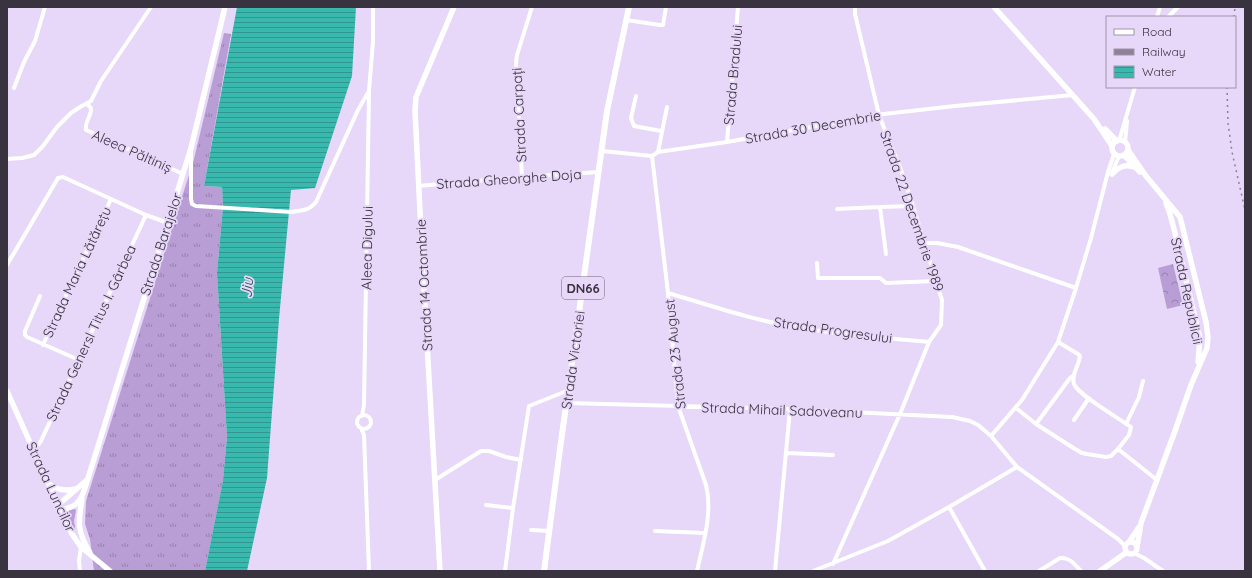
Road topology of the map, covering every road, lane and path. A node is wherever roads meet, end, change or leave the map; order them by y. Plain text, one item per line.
1 (45, 7) edge
2 (151, 7) edge
3 (225, 7) edge
4 (373, 7) edge
5 (454, 7) edge
6 (532, 7) edge
7 (629, 7) edge
8 (666, 7) edge
9 (738, 7) edge
10 (855, 7) edge
11 (994, 7) edge
12 (1178, 7) edge
13 (1169, 16) edge
14 (626, 20) junction
15 (14, 88) dead end
16 (1135, 88) edge
17 (369, 91) junction
18 (1074, 95) junction
19 (636, 96) dead end
20 (87, 104) junction
21 (667, 107) dead end
22 (879, 115) junction
23 (1094, 119) junction
24 (661, 132) junction
25 (1120, 141) junction
26 (727, 142) junction
27 (1112, 146) junction
28 (191, 148) junction
29 (1128, 150) junction
30 (602, 151) junction
31 (658, 152) junction
32 (1119, 155) junction
33 (652, 156) junction
34 (7, 159) edge
35 (1135, 168) junction
36 (599, 172) junction
37 (183, 174) junction
38 (1112, 174) junction
39 (1146, 176) junction
40 (522, 177) junction
41 (1106, 180) junction
42 (418, 186) junction
43 (1164, 198) junction
44 (111, 199) junction
45 (913, 206) junction
46 (880, 207) junction
47 (837, 209) dead end
48 (146, 215) junction
49 (168, 223) junction
50 (1183, 227) junction
51 (1174, 229) junction
52 (925, 243) junction
53 (886, 254) dead end
54 (817, 263) dead end
55 (7, 265) edge
56 (936, 281) junction
57 (1076, 288) junction
58 (668, 293) junction
59 (40, 296) dead end
60 (930, 342) junction
61 (1058, 342) junction
62 (43, 345) junction
63 (79, 360) junction
64 (1197, 370) junction
65 (1074, 375) junction
66 (1143, 381) dead end
67 (569, 390) junction
68 (7, 391) edge
69 (1089, 398) junction
70 (567, 403) junction
71 (364, 405) junction
72 (678, 406) junction
73 (1016, 408) junction
74 (790, 409) junction
75 (900, 414) junction
76 (362, 416) junction
77 (368, 417) junction
78 (1074, 420) dead end
79 (1036, 424) junction
80 (1126, 424) junction
81 (370, 426) junction
82 (360, 428) junction
83 (364, 435) junction
84 (991, 436) junction
85 (34, 450) junction
86 (1118, 450) junction
87 (787, 453) junction
88 (833, 455) dead end
89 (521, 460) junction
90 (1017, 467) junction
91 (88, 479) junction
92 (435, 480) junction
93 (1157, 480) junction
94 (48, 483) junction
95 (75, 489) junction
96 (82, 497) junction
97 (486, 505) dead end
98 (59, 507) junction
99 (949, 507) junction
100 (513, 508) junction
101 (1141, 523) junction
102 (531, 530) dead end
103 (550, 531) junction
104 (655, 531) dead end
105 (705, 533) junction
106 (1126, 546) junction
107 (81, 547) junction
108 (1136, 549) junction
109 (94, 559) junction
110 (833, 564) junction
111 (80, 571) edge
112 (110, 571) edge
113 (369, 571) edge
114 (440, 571) edge
115 (505, 571) edge
116 (544, 571) edge
117 (697, 571) edge
118 (775, 571) edge
119 (813, 571) edge
120 (985, 571) edge
121 (1039, 571) edge
122 (1081, 571) edge
123 (1100, 571) edge
124 (1163, 571) edge

1 - 15 street
2 - 20 street
3 - 28 main road, Strada Barajelor
4 - 17 street, Aleea Digului
5 - 42 main road, Strada 14 Octombrie
6 - 40 street, Strada Carpați
7 - 14 main road, Strada Victoriei / DN66
8 - 14 street
9 - 26 street, Strada Bradului
10 - 22 street, Strada 22 Decembrie 1989
11 - 18 main road, Strada Republicii
12 - 13 street
14 - 30 main road, Strada Victoriei / DN66
16 - 25 street
17 - 28 street, Aleea Digului
17 - 71 street, Aleea Digului
18 - 22 street, Strada 30 Decembrie
18 - 23 main road, Strada Republicii
19 - 24 street
20 - 34 street
20 - 37 street, Aleea Păltiniș
21 - 24 street
22 - 26 street, Strada 30 Decembrie
22 - 45 street, Strada 22 Decembrie 1989
23 - 25 main road, Strada Republicii
23 - 27 main road, Strada Republicii
24 - 31 street
25 - 27 main road
25 - 29 main road, Strada Republicii
26 - 31 street, Strada 30 Decembrie
27 - 32 main road, Strada Republicii
28 - 37 main road, Strada Barajelor
29 - 32 main road
29 - 39 main road, Strada Republicii
30 - 33 street
30 - 36 main road, Strada Victoriei / DN66
31 - 33 street, Strada 30 Decembrie
32 - 35 main road, Strada Republicii
32 - 38 street
32 - 41 street
33 - 58 street, Strada 23 August
35 - 38 main road
35 - 39 main road, Strada Republicii
36 - 40 street, Strada Gheorghe Doja
36 - 67 main road, Strada Victoriei / DN66
37 - 49 main road, Strada Barajelor
38 - 41 street
39 - 43 main road, Strada Republicii
40 - 42 street, Strada Gheorghe Doja
41 - 57 street
42 - 92 main road, Strada 14 Octombrie
43 - 50 main road, Strada Republicii
43 - 51 main road, Strada Republicii
44 - 48 street
44 - 55 street
44 - 62 street, Strada Maria Lătăreţu
45 - 46 street
45 - 52 street, Strada 22 Decembrie 1989
46 - 47 street
46 - 53 street
48 - 49 street
48 - 63 street, Strada Genersl Titus I. Gârbea
49 - 91 main road, Strada Barajelor
50 - 51 main road
50 - 64 main road, Strada Republicii
51 - 64 main road, Strada Republicii
52 - 56 street, Strada 22 Decembrie 1989
52 - 57 street
54 - 56 street
56 - 60 street, Strada 22 Decembrie 1989
57 - 61 street
58 - 60 street, Strada Progresului
58 - 72 street, Strada 23 August
59 - 62 street
60 - 75 street, Strada 22 Decembrie 1989
61 - 65 street
61 - 73 street
62 - 63 street
63 - 85 street, Strada Genersl Titus I. Gârbea
64 - 93 main road
65 - 69 street
65 - 79 street
66 - 80 street
67 - 70 main road, Strada Victoriei / DN66
67 - 89 street
68 - 85 main road, Strada Luncilor
69 - 78 street
69 - 80 street
70 - 72 street, Strada Mihail Sadoveanu
70 - 103 main road, Strada Victoriei / DN66
71 - 76 street, Aleea Digului
71 - 77 street, Aleea Digului
72 - 74 street, Strada Mihail Sadoveanu
72 - 105 street, Strada 23 August
73 - 79 street
73 - 84 street
74 - 75 street, Strada Mihail Sadoveanu
74 - 87 street
75 - 84 street, Strada Mihail Sadoveanu
75 - 110 street, Strada 22 Decembrie 1989
76 - 77 street
76 - 82 street
77 - 81 street
79 - 86 street
80 - 86 street
81 - 82 street
81 - 83 street
82 - 83 street
83 - 113 street
84 - 90 street, Strada Mihail Sadoveanu
85 - 94 main road, Strada Luncilor
86 - 93 street
87 - 88 street
87 - 118 street
89 - 92 street
89 - 100 street
90 - 99 street
90 - 106 street, Strada Mihail Sadoveanu
91 - 95 main road
91 - 96 main road, Strada Barajelor
92 - 114 main road, Strada 14 Octombrie
93 - 101 main road
94 - 95 main road
94 - 98 main road, Strada Luncilor
95 - 98 main road
96 - 98 main road
96 - 109 main road, Strada Barajelor
97 - 100 street
98 - 107 main road, Strada Luncilor
99 - 110 street
99 - 120 street
100 - 115 street
101 - 106 main road
101 - 108 main road
102 - 103 street
103 - 116 main road, Strada Victoriei / DN66
104 - 105 street
105 - 117 street, Strada 23 August
106 - 108 main road
106 - 108 main road
106 - 123 main road
107 - 109 main road, Strada Luncilor
107 - 111 street
108 - 124 street
109 - 112 main road, Strada Luncilor
110 - 119 street
121 - 122 street

